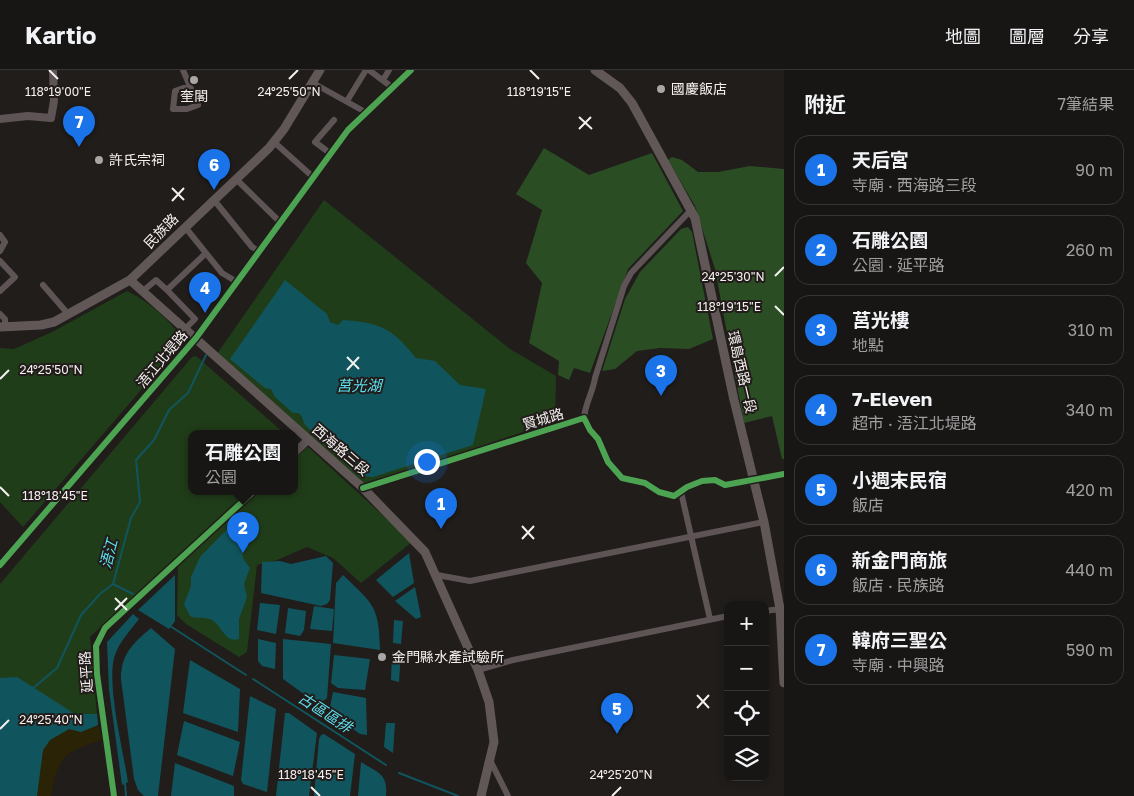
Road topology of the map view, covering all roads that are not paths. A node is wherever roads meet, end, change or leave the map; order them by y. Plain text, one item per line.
1 (53, 70) edge
2 (183, 70) edge
3 (320, 70) edge
4 (370, 70) edge
5 (389, 70) edge
6 (411, 70) edge
7 (594, 70) edge
8 (383, 80) junction
9 (313, 83) junction
10 (188, 86) junction
11 (393, 88) junction
12 (347, 101) junction
13 (367, 113) junction
14 (3, 119) edge
15 (334, 120) dead end
16 (274, 142) junction
17 (331, 154) junction
18 (314, 178) junction
19 (236, 179) junction
20 (214, 200) junction
21 (692, 210) junction
22 (280, 222) junction
23 (185, 227) junction
24 (0, 235) edge
25 (259, 251) junction
26 (206, 253) junction
27 (0, 256) edge
28 (130, 280) junction
29 (236, 282) junction
30 (43, 285) dead end
31 (167, 290) junction
32 (0, 291) edge
33 (143, 291) junction
34 (0, 314) edge
35 (69, 315) junction
36 (2, 327) edge
37 (185, 329) junction
38 (196, 338) junction
39 (584, 418) junction
40 (297, 430) edge
41 (298, 431) edge
42 (308, 440) junction
43 (298, 450) edge
44 (784, 474) edge
45 (753, 480) junction
46 (363, 488) junction
47 (681, 492) junction
48 (250, 495) edge
49 (764, 522) junction
50 (692, 537) junction
51 (0, 565) edge
52 (437, 575) junction
53 (780, 609) junction
54 (769, 610) edge
55 (724, 617) edge
56 (710, 619) junction
57 (478, 670) junction
58 (784, 683) edge
59 (490, 760) junction
60 (114, 796) edge
61 (481, 796) edge
62 (508, 796) edge

1 - 14 street
2 - 10 street
3 - 9 main road, 民族路
4 - 8 street
4 - 12 street
5 - 8 street
6 - 11 street, 浯江北堤路
7 - 21 main road, 環島西路一段
8 - 11 street
9 - 12 street
9 - 16 main road, 民族路
10 - 10 street
11 - 13 street, 浯江北堤路
12 - 13 street
13 - 17 street, 浯江北堤路
15 - 17 street
16 - 18 street
16 - 19 main road, 民族路
17 - 18 street, 浯江北堤路
18 - 22 street, 浯江北堤路
19 - 20 main road, 民族路
19 - 22 street
20 - 23 main road, 民族路
20 - 25 street
21 - 39 street
21 - 45 main road, 環島西路一段
22 - 25 street, 浯江北堤路
23 - 26 street
23 - 28 main road, 民族路
24 - 27 street
25 - 29 street, 浯江北堤路
26 - 29 street
26 - 31 street
27 - 32 street
28 - 33 main road, 西海路三段
28 - 35 main road, 民族路
29 - 38 street, 浯江北堤路
30 - 35 street
31 - 33 street
31 - 37 street
33 - 37 main road, 西海路三段
34 - 36 street
35 - 36 main road, 民族路
37 - 38 main road, 西海路三段
38 - 40 main road, 西海路三段
38 - 51 street, 浯江北堤路
39 - 46 street, 賢城路
39 - 47 street, 賢城路
41 - 42 main road, 西海路三段
42 - 43 street
42 - 46 main road, 西海路三段
44 - 45 street
45 - 47 street, 賢城路
45 - 49 main road, 環島西路一段
46 - 52 main road, 西海路三段
47 - 50 street
48 - 60 street, 延平路
49 - 50 street
49 - 53 main road, 環島西路一段
50 - 52 street
50 - 56 street
52 - 57 main road, 西海路三段
53 - 54 street
53 - 58 main road, 環島西路一段
55 - 56 street
56 - 57 street
57 - 59 main road, 西海路三段
59 - 61 main road, 西海路三段
59 - 62 street

